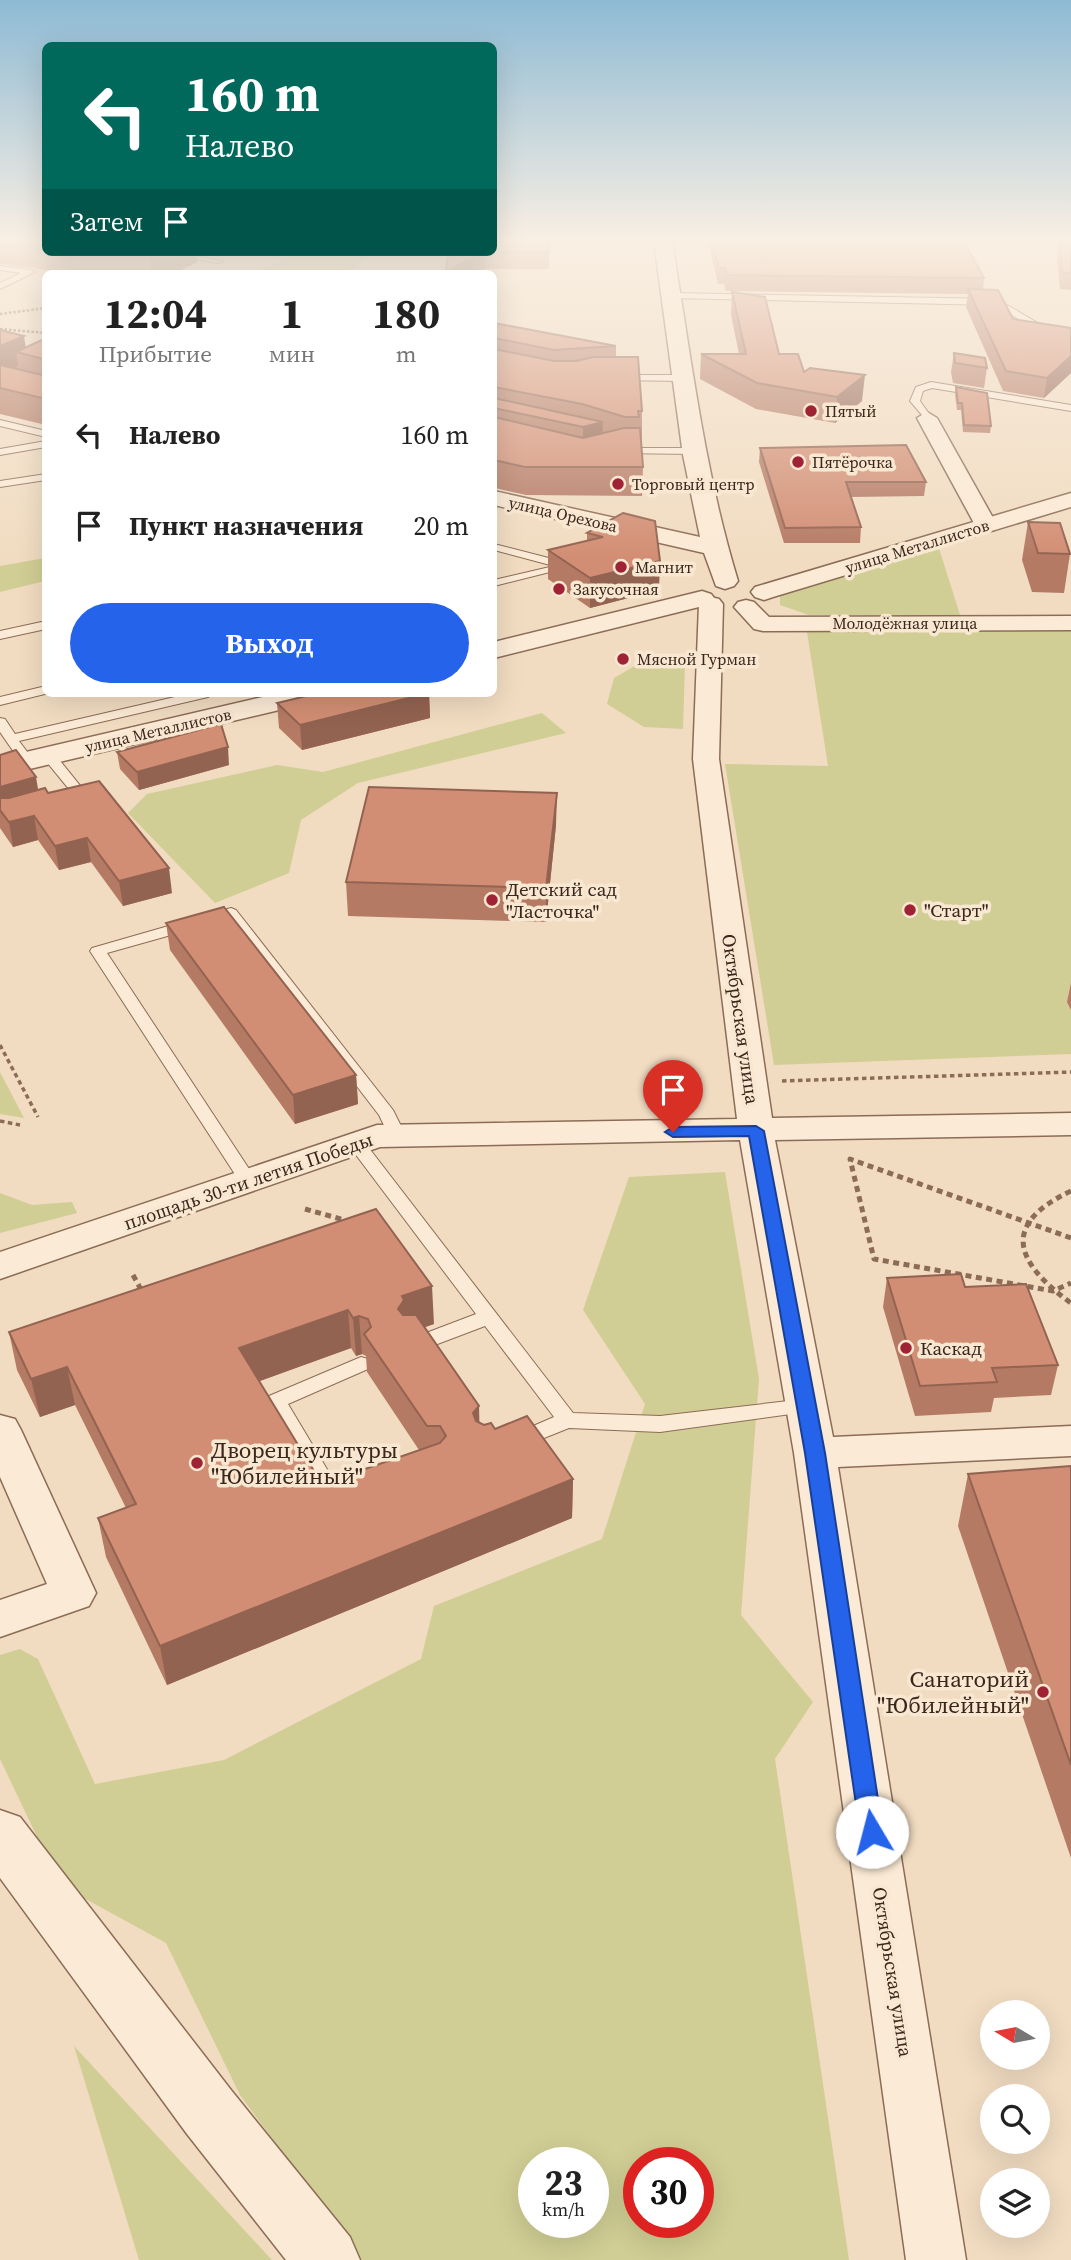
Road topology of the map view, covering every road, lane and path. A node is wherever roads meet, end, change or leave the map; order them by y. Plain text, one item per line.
1 (679, 347) edge
2 (605, 378) edge
3 (683, 378) junction
4 (1071, 408) edge
5 (927, 418) joint
6 (0, 423) edge
7 (42, 433) edge
8 (42, 445) edge
9 (615, 450) edge
10 (692, 451) junction
11 (0, 452) edge
12 (42, 478) edge
13 (0, 484) edge
14 (497, 499) edge
15 (1071, 500) edge
16 (986, 525) junction
17 (497, 548) edge
18 (714, 548) junction
19 (580, 558) edge
20 (568, 566) junction
21 (725, 581) junction
22 (497, 582) edge
23 (755, 599) junction
24 (707, 602) junction
25 (1071, 623) edge
26 (42, 626) edge
27 (0, 635) edge
28 (497, 649) edge
29 (42, 691) edge
30 (196, 697) edge
31 (294, 697) edge
32 (0, 701) edge
33 (0, 722) edge
34 (22, 756) edge
35 (59, 803) edge
36 (1, 1049) edge
37 (1071, 1072) edge
38 (777, 1082) dead end
39 (38, 1116) dead end
40 (0, 1121) edge
41 (1071, 1124) edge
42 (20, 1125) dead end
43 (756, 1131) junction
44 (397, 1136) junction
45 (356, 1143) junction
46 (248, 1181) junction
47 (1071, 1191) edge
48 (305, 1209) dead end
49 (354, 1223) edge
50 (1026, 1223) junction
51 (1071, 1238) edge
52 (0, 1266) edge
53 (133, 1275) dead end
54 (1071, 1283) edge
55 (1053, 1291) junction
56 (146, 1298) edge
57 (1071, 1303) edge
58 (489, 1317) junction
59 (412, 1346) edge
60 (361, 1364) edge
61 (806, 1406) junction
62 (567, 1420) junction
63 (0, 1430) edge
64 (1071, 1441) edge
65 (498, 1449) edge
66 (815, 1453) junction
67 (351, 1503) edge
68 (0, 1619) edge
69 (0, 1833) edge
70 (327, 2260) edge
71 (936, 2260) edge

1 - 3 street
2 - 3 lane
3 - 10 street
4 - 5 lane
5 - 16 street
6 - 7 lane
8 - 11 lane
9 - 10 lane
10 - 18 street
12 - 13 lane
14 - 18 street, улица Орехова
15 - 16 street, улица Металлистов
16 - 23 street, улица Металлистов
17 - 20 lane
18 - 21 street
19 - 20 lane
20 - 22 lane
21 - 23 street
21 - 24 street
23 - 24 street
23 - 25 street, Молодёжная улица
24 - 28 street
24 - 43 street, Октябрьская улица
26 - 27 lane
29 - 32 lane
30 - 34 lane
31 - 34 street, улица Металлистов
33 - 34 lane
34 - 35 lane
36 - 39 path
37 - 38 path
40 - 42 path
41 - 43 street, площадь 30-ти летия Победы
43 - 44 street, площадь 30-ти летия Победы
43 - 61 street, Октябрьская улица
44 - 45 street, площадь 30-ти летия Победы
44 - 46 lane
45 - 46 street, площадь 30-ти летия Победы
45 - 58 lane
46 - 52 street, площадь 30-ти летия Победы
47 - 50 path
48 - 49 path
50 - 51 path
50 - 55 path
50 - 55 path
53 - 56 path
54 - 55 path
55 - 57 path
58 - 59 lane
58 - 62 lane
60 - 67 lane
61 - 62 lane
61 - 66 street, Октябрьская улица
62 - 65 lane
63 - 68 street
64 - 66 street
66 - 71 street, Октябрьская улица
69 - 70 street

